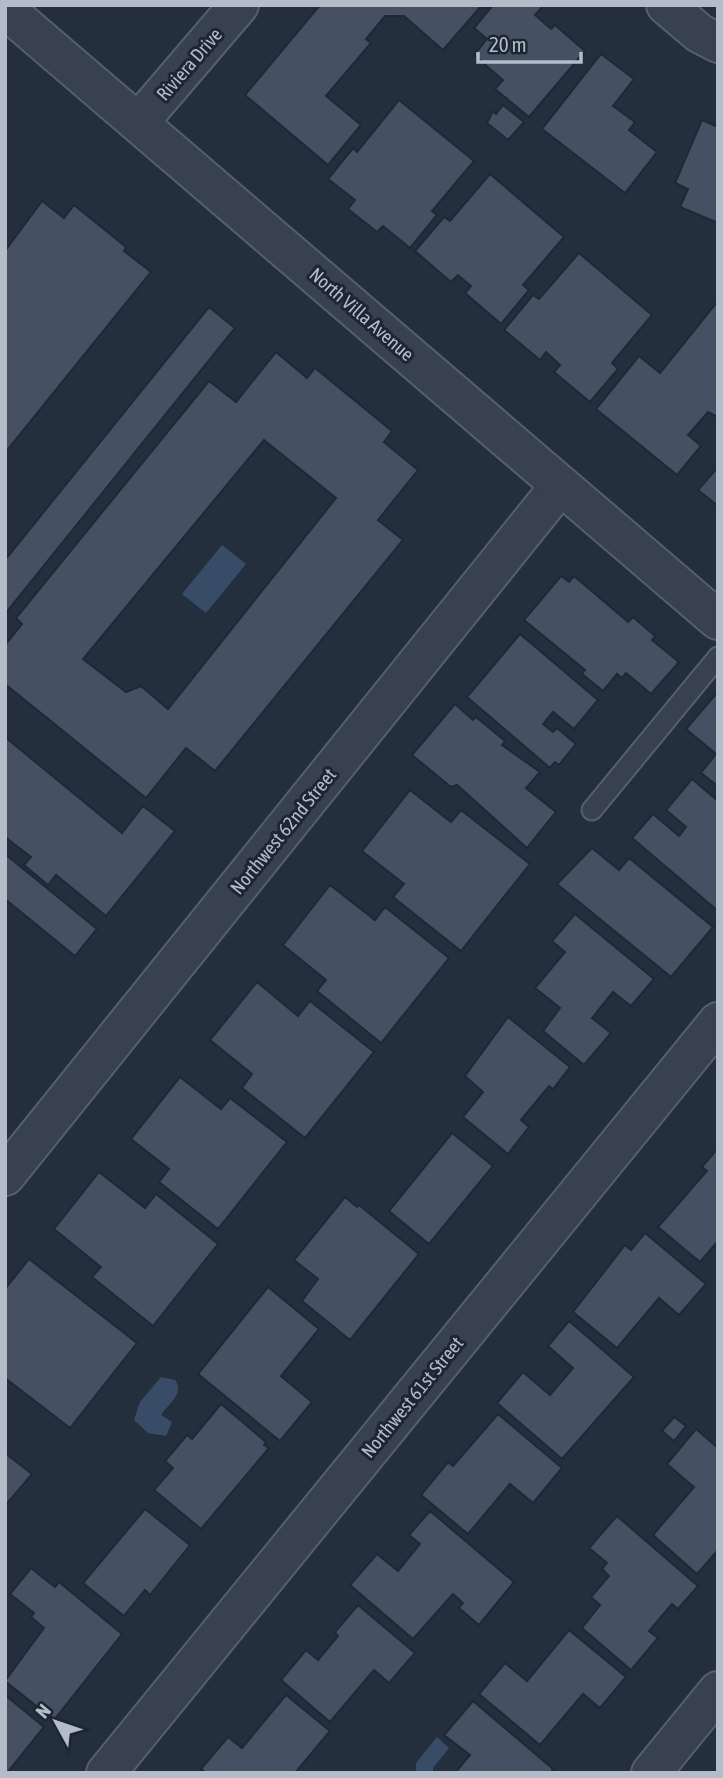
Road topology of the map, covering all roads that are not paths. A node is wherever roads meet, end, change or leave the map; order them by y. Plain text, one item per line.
1 (239, 5) edge
2 (666, 5) edge
3 (5, 9) edge
4 (718, 43) edge
5 (139, 122) junction
6 (561, 486) junction
7 (718, 620) edge
8 (718, 657) edge
9 (592, 810) dead end
10 (718, 1022) edge
11 (5, 1176) edge
12 (718, 1691) edge
13 (106, 1773) edge
14 (651, 1773) edge

1 - 5 street, Riviera Drive
2 - 4 street
3 - 5 street, North Villa Avenue
5 - 6 street, North Villa Avenue
6 - 7 street, North Villa Avenue
6 - 11 street, Northwest 62nd Street
8 - 9 lane
10 - 13 street, Northwest 61st Street
12 - 14 street

